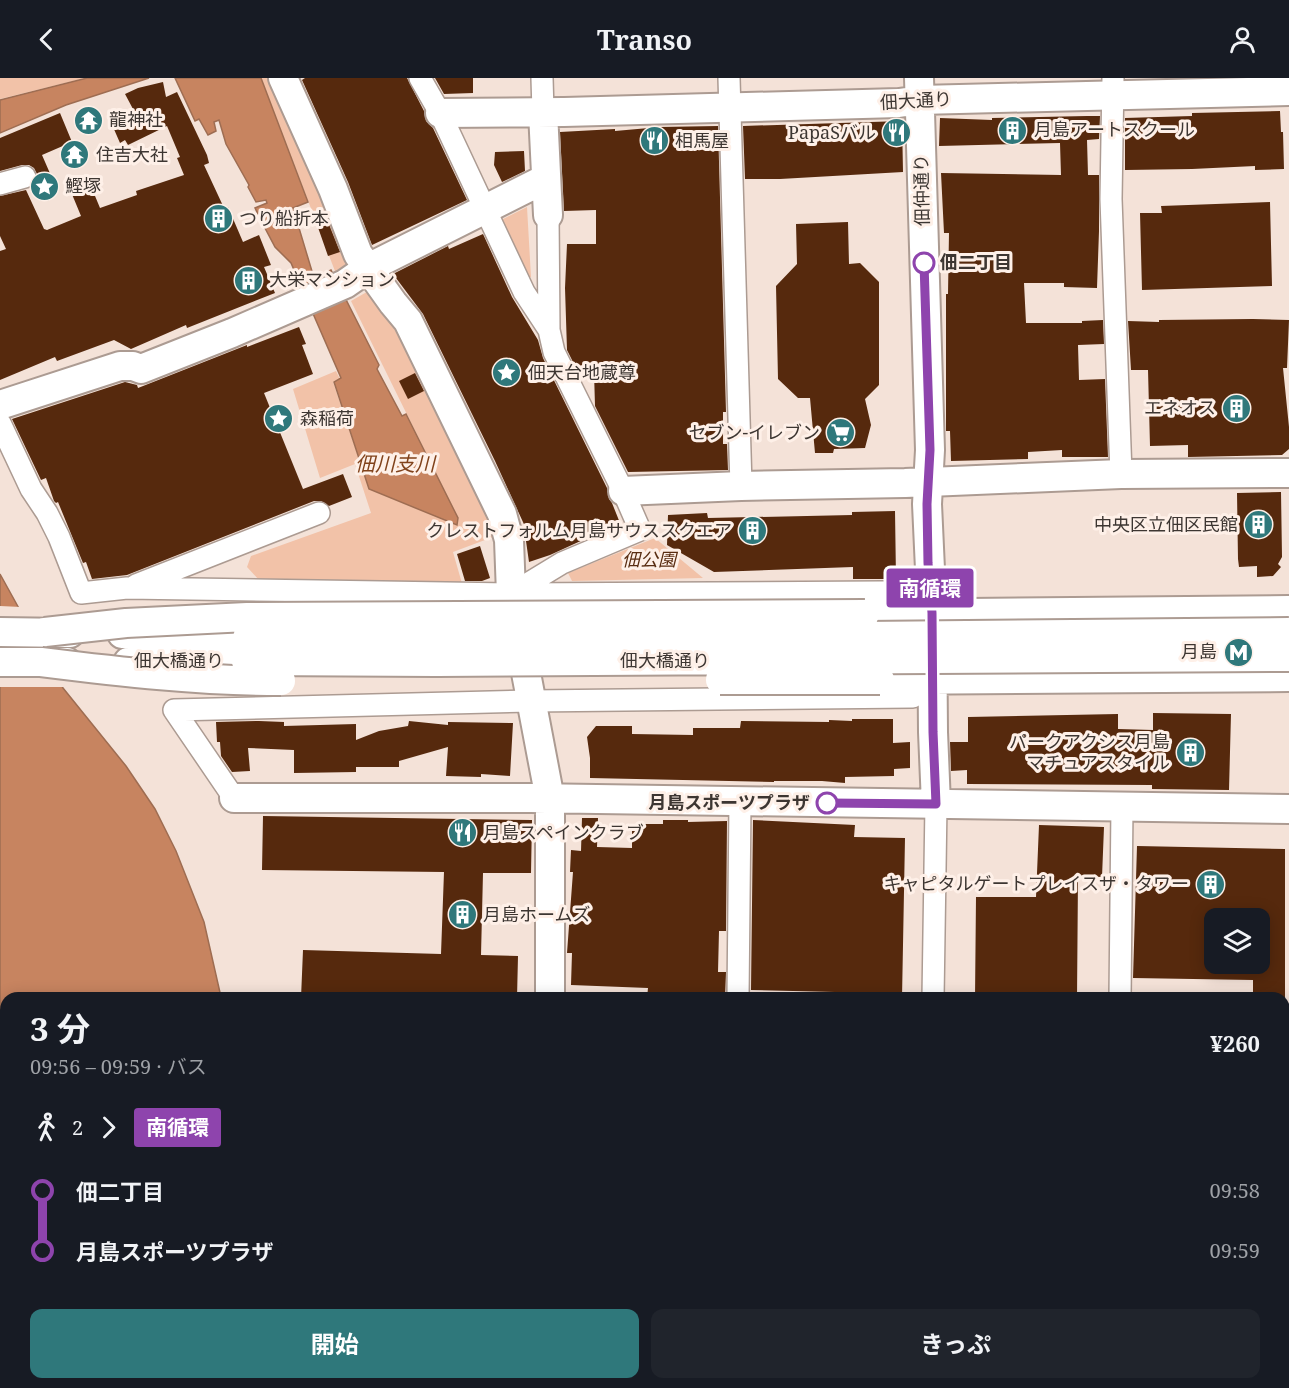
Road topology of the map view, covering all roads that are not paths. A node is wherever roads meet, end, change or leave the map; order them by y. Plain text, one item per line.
1 (283, 78) edge
2 (420, 78) edge
3 (542, 78) edge
4 (729, 78) edge
5 (1112, 87) edge
6 (920, 89) edge
7 (1289, 91) edge
8 (730, 108) junction
9 (543, 112) junction
10 (440, 113) junction
11 (25, 177) dead end
12 (545, 179) junction
13 (0, 184) edge
14 (485, 209) junction
15 (548, 214) joint
16 (368, 268) junction
17 (549, 330) junction
18 (0, 405) edge
19 (0, 423) edge
20 (1289, 473) edge
21 (1121, 474) junction
22 (928, 482) junction
23 (741, 486) junction
24 (623, 491) junction
25 (319, 513) dead end
26 (127, 588) junction
27 (511, 594) junction
28 (1289, 610) edge
29 (932, 613) junction
30 (0, 632) edge
31 (45, 632) junction
32 (1289, 632) edge
33 (1289, 657) edge
34 (0, 662) edge
35 (41, 662) junction
36 (1289, 676) edge
37 (933, 680) junction
38 (531, 701) junction
39 (234, 798) joint
40 (550, 799) junction
41 (741, 802) junction
42 (936, 804) junction
43 (1122, 806) junction
44 (1289, 809) edge
45 (550, 992) edge
46 (738, 992) edge
47 (933, 992) edge
48 (1119, 992) edge

1 - 16 main road
2 - 10 street
3 - 9 street
4 - 8 street
5 - 6 main road, 佃大通り
5 - 7 main road, 佃大通り
5 - 21 street
6 - 8 main road, 佃大通り
6 - 22 main road, 佃仲通り
8 - 9 main road, 佃大通り
8 - 23 street
9 - 10 main road, 佃大通り
9 - 12 main road
10 - 14 street
11 - 13 street
12 - 14 main road
12 - 15 main road
14 - 16 main road
14 - 17 street
15 - 17 street
16 - 18 main road
16 - 27 main road
17 - 24 street
19 - 26 street
20 - 21 main road
21 - 22 main road
22 - 23 main road
22 - 29 main road, 佃仲通り
23 - 24 main road
24 - 27 street
25 - 26 street
26 - 27 street
27 - 29 street
27 - 38 main road
28 - 29 main road
29 - 31 main road, bridge
29 - 37 main road, 佃仲通り
30 - 31 main road
31 - 32 main road, 佃大橋通り, bridge
33 - 35 main road, 佃大橋通り, bridge
34 - 35 main road
35 - 37 main road, bridge
36 - 37 main road
37 - 38 street
37 - 42 main road, 佃仲通り
38 - 39 street
38 - 40 main road
39 - 40 main road
40 - 41 main road
40 - 45 main road
41 - 42 main road
41 - 46 street
42 - 43 main road
42 - 47 street
43 - 44 main road
43 - 48 street

